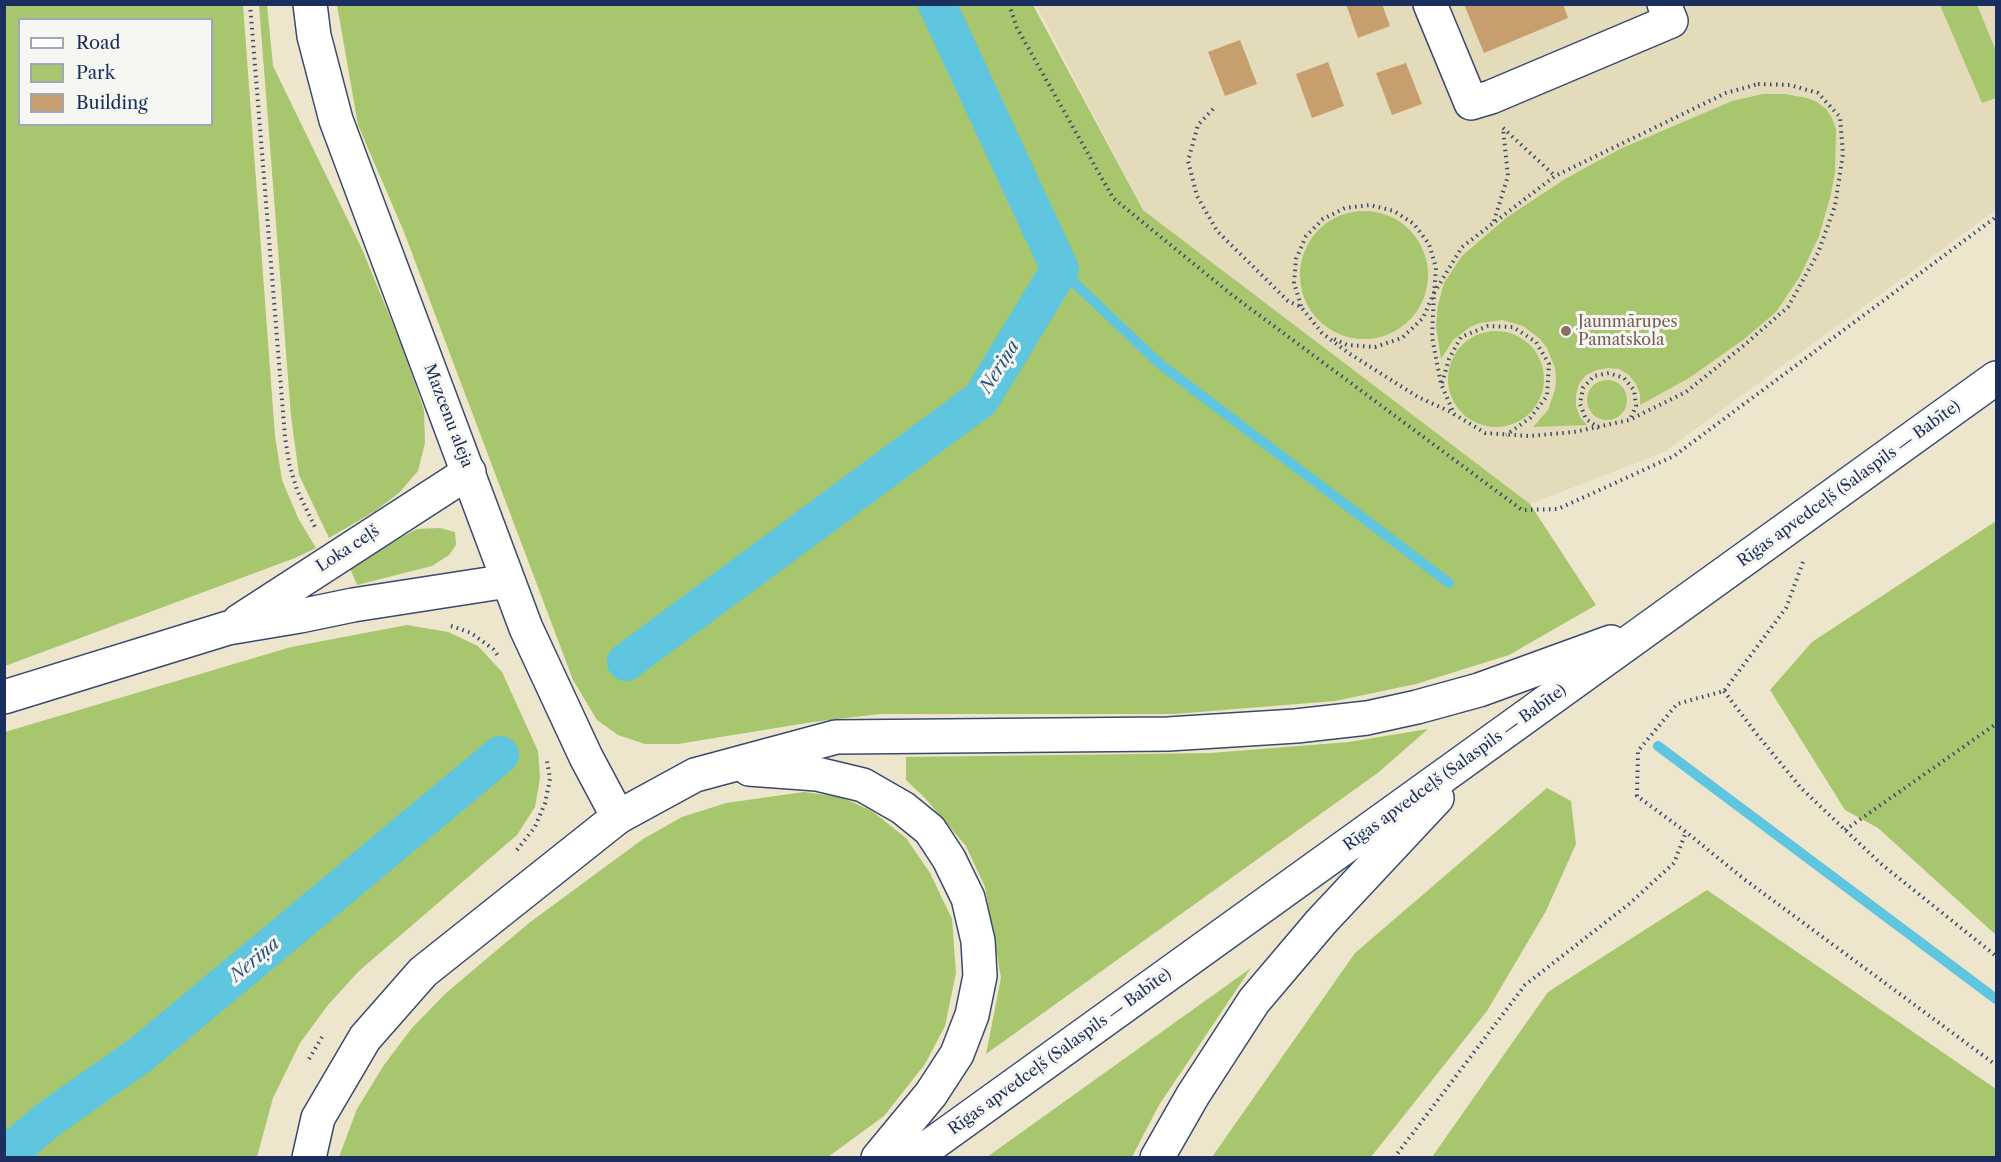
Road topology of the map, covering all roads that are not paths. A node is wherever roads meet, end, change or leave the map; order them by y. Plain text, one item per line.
1 (310, 4) edge
2 (1430, 4) edge
3 (1664, 4) edge
4 (1996, 378) edge
5 (469, 472) junction
6 (508, 581) junction
7 (228, 628) junction
8 (1649, 628) junction
9 (4, 697) edge
10 (1490, 743) junction
11 (724, 767) junction
12 (618, 817) junction
13 (309, 1158) edge
14 (878, 1158) edge
15 (913, 1158) edge
16 (1157, 1158) edge

1 - 5 main road, Mazcenu aleja
2 - 3 main road
4 - 8 main road, Rīgas apvedceļš (Salaspils — Babīte)
5 - 6 main road, Mazcenu aleja
5 - 7 main road, Loka ceļš
6 - 7 main road, Loka ceļš
6 - 12 main road, Mazcenu aleja
7 - 9 main road, Loka ceļš
8 - 10 main road, Rīgas apvedceļš (Salaspils — Babīte)
8 - 11 main road
10 - 15 main road, Rīgas apvedceļš (Salaspils — Babīte)
10 - 16 main road
11 - 12 main road
11 - 14 main road
12 - 13 main road

